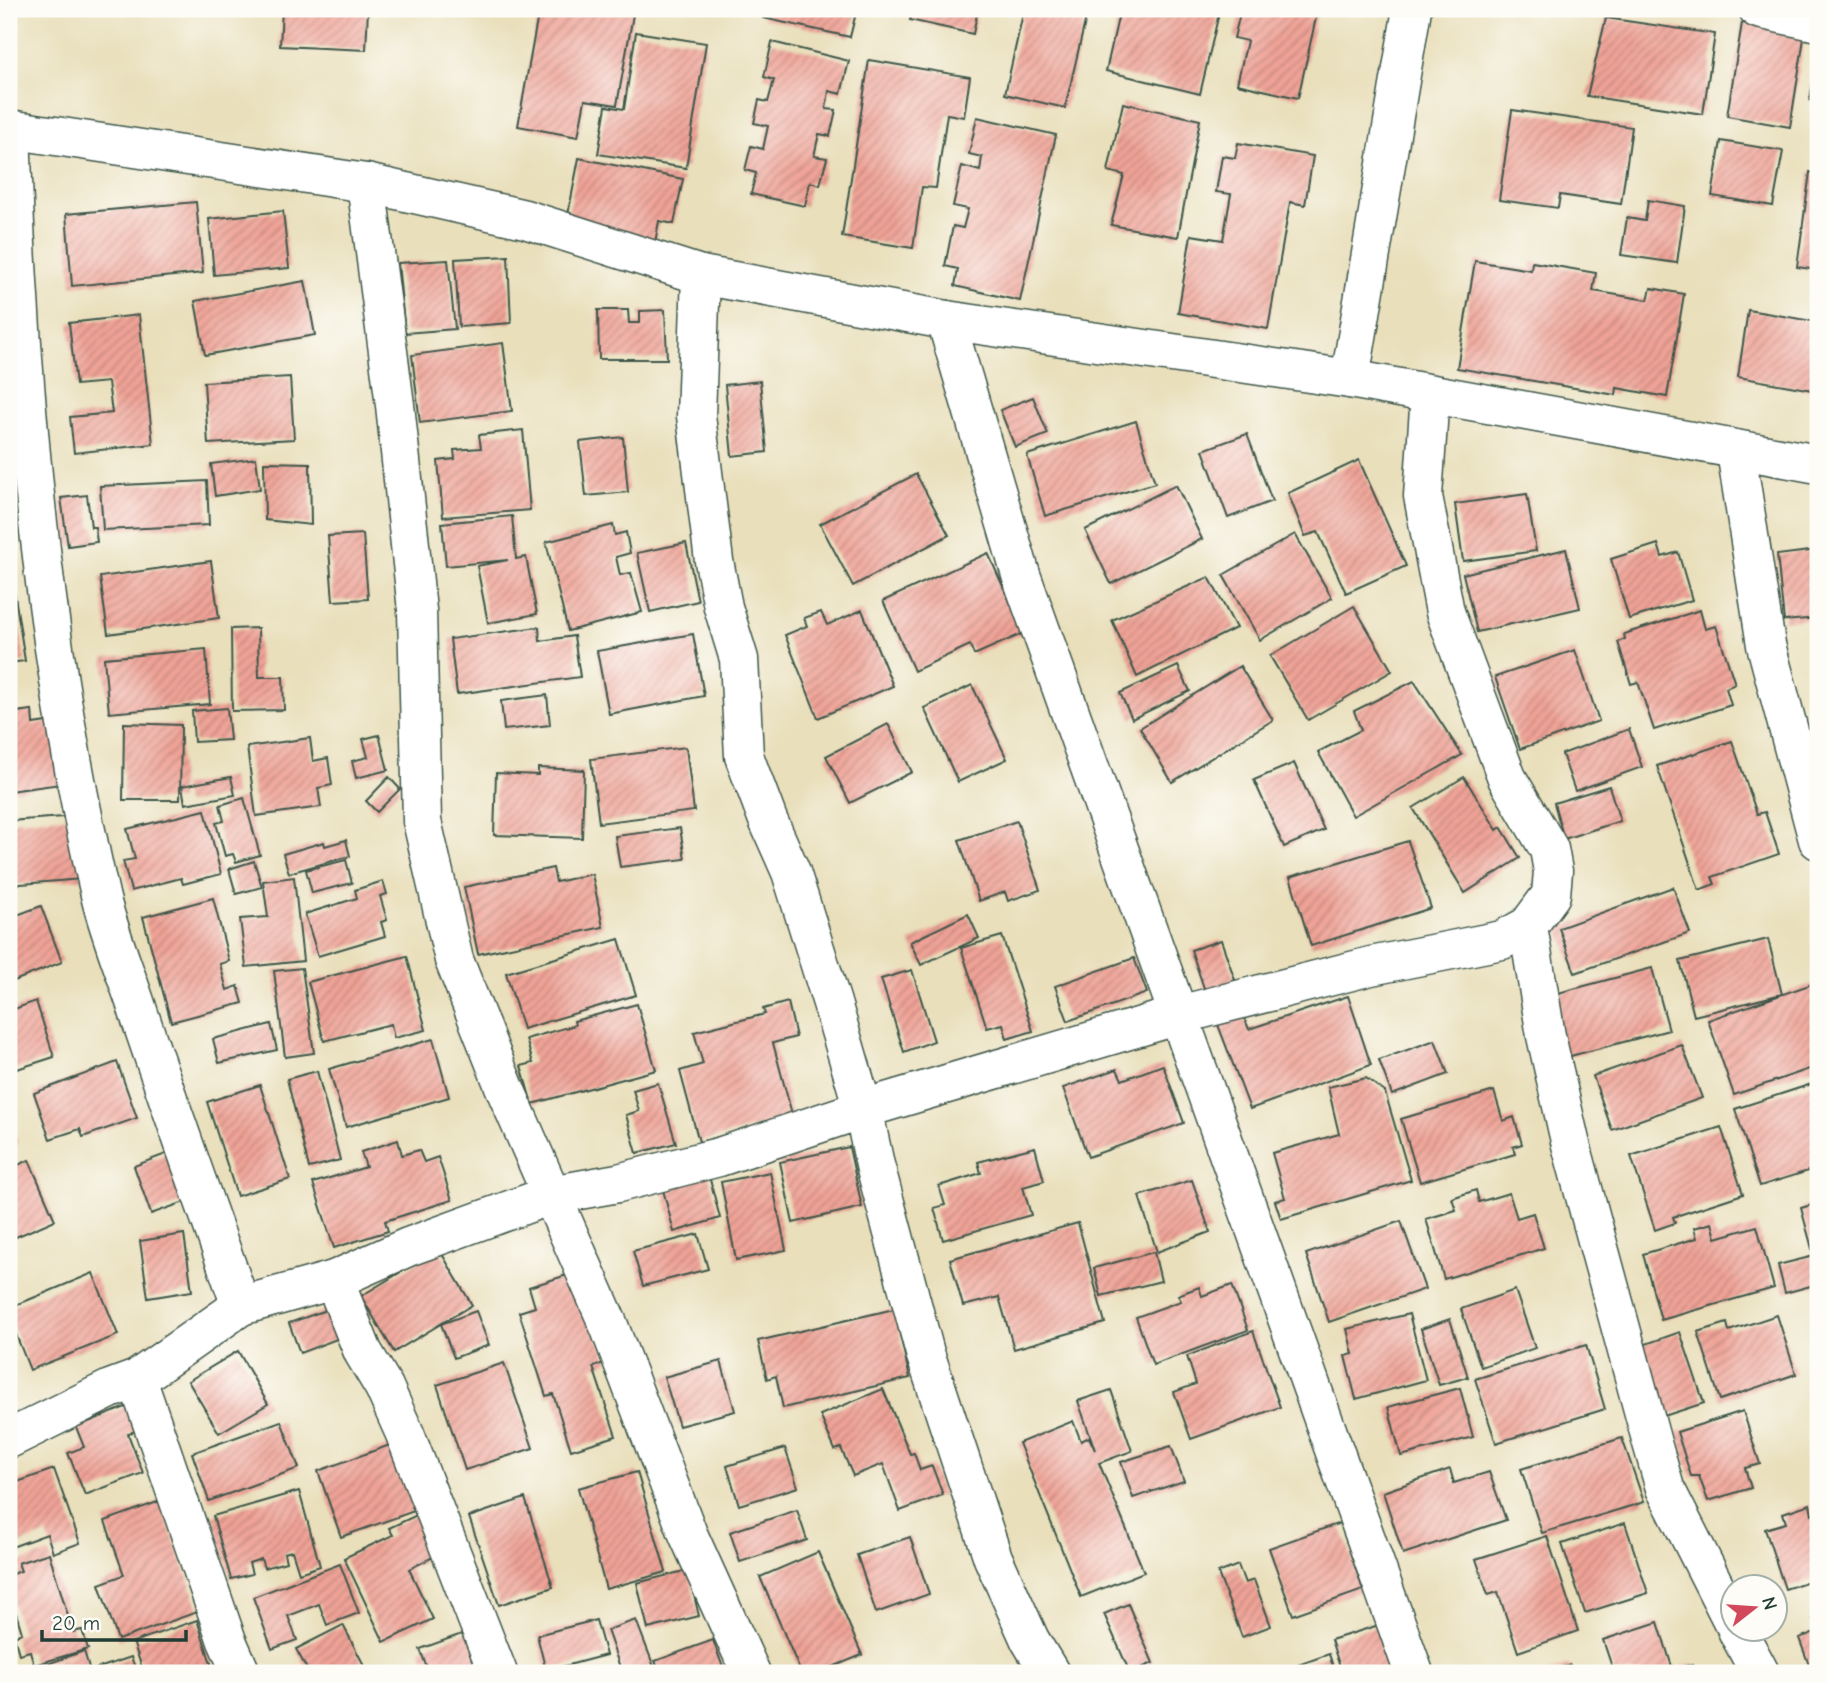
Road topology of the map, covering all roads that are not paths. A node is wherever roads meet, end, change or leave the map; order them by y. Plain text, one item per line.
1 (1412, 9) edge
2 (1758, 9) edge
3 (1818, 22) edge
4 (10, 129) edge
5 (366, 183) junction
6 (701, 275) junction
7 (946, 320) junction
8 (1350, 379) junction
9 (1430, 394) junction
10 (1736, 451) junction
11 (1818, 464) edge
12 (1818, 840) edge
13 (1528, 926) junction
14 (1179, 1015) junction
15 (863, 1109) junction
16 (551, 1195) junction
17 (334, 1280) junction
18 (242, 1306) junction
19 (137, 1379) junction
20 (9, 1439) edge
21 (1718, 1592) edge
22 (1745, 1644) edge
23 (241, 1673) edge
24 (498, 1673) edge
25 (751, 1673) edge
26 (1050, 1673) edge
27 (1414, 1673) edge
28 (1760, 1673) edge

1 - 8 street
2 - 3 street
4 - 5 street
4 - 18 street
5 - 6 street
5 - 16 street
6 - 7 street
6 - 15 street
7 - 8 street
7 - 14 street
8 - 9 street
9 - 10 street
9 - 13 street
10 - 11 street
10 - 12 street
13 - 14 street
13 - 21 street
14 - 15 street
14 - 27 street
15 - 16 street
15 - 26 street
16 - 17 street
16 - 25 street
17 - 18 street
17 - 24 street
18 - 19 street
19 - 20 street
19 - 23 street
22 - 28 street

